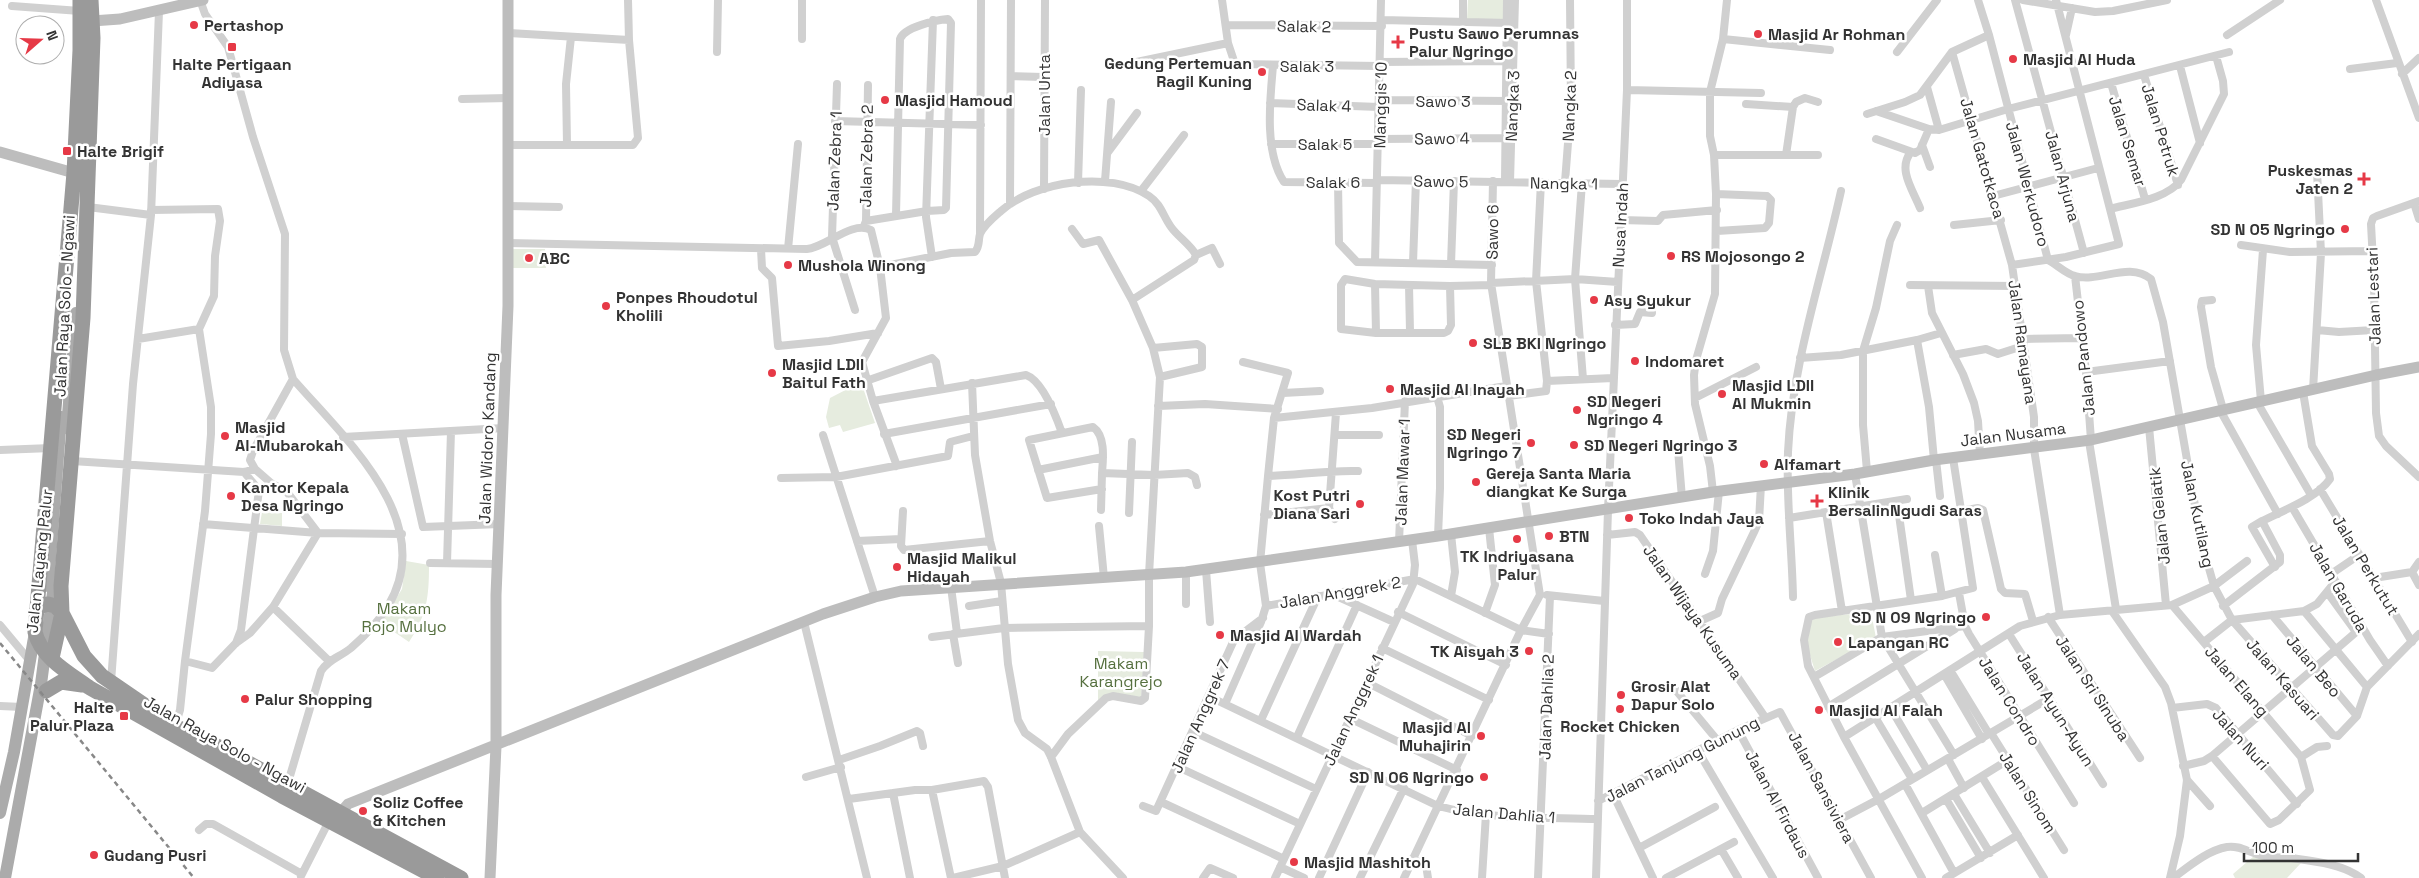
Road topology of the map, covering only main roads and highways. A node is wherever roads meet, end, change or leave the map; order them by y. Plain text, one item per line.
1 (91, 0) edge
2 (80, 5) edge
3 (68, 245) junction
4 (86, 246) junction
5 (72, 319) junction
6 (40, 583) junction
7 (60, 586) junction
8 (38, 607) junction
9 (62, 613) junction
10 (35, 632) junction
11 (52, 658) junction
12 (90, 688) junction
13 (46, 690) junction
14 (14, 752) junction
15 (34, 756) junction
16 (5, 769) edge
17 (284, 791) junction
18 (0, 813) edge
19 (335, 816) junction
20 (0, 862) edge
21 (434, 877) edge
22 (5, 878) edge
23 (10, 878) edge
24 (462, 878) edge

1 - 4 highway, Jalan Raya Solo - Ngawi
2 - 3 highway, Jalan Raya Solo - Ngawi
3 - 5 main road, Jalan Layang Palur
3 - 6 highway, Jalan Raya Solo - Ngawi
4 - 5 main road, Jalan Layang Palur
4 - 7 highway, Jalan Raya Solo - Ngawi
5 - 20 main road, Jalan Layang Palur
5 - 22 main road, Jalan Layang Palur
6 - 7 highway
6 - 8 highway, Jalan Raya Solo - Ngawi
7 - 9 highway, Jalan Raya Solo - Ngawi
8 - 9 highway
8 - 10 highway, Jalan Raya Solo - Ngawi
9 - 11 highway
9 - 17 highway, Jalan Raya Solo - Ngawi
10 - 11 highway, Jalan Raya Solo - Ngawi
10 - 14 main road
11 - 12 highway, Jalan Raya Solo - Ngawi
11 - 13 main road
12 - 13 highway
12 - 17 highway, Jalan Raya Solo - Ngawi
13 - 15 main road
14 - 15 main road
14 - 16 main road
15 - 23 main road
16 - 18 main road
17 - 19 highway, Jalan Raya Solo - Ngawi
19 - 21 highway, Jalan Raya Solo - Ngawi
19 - 24 highway, Jalan Raya Solo - Ngawi

